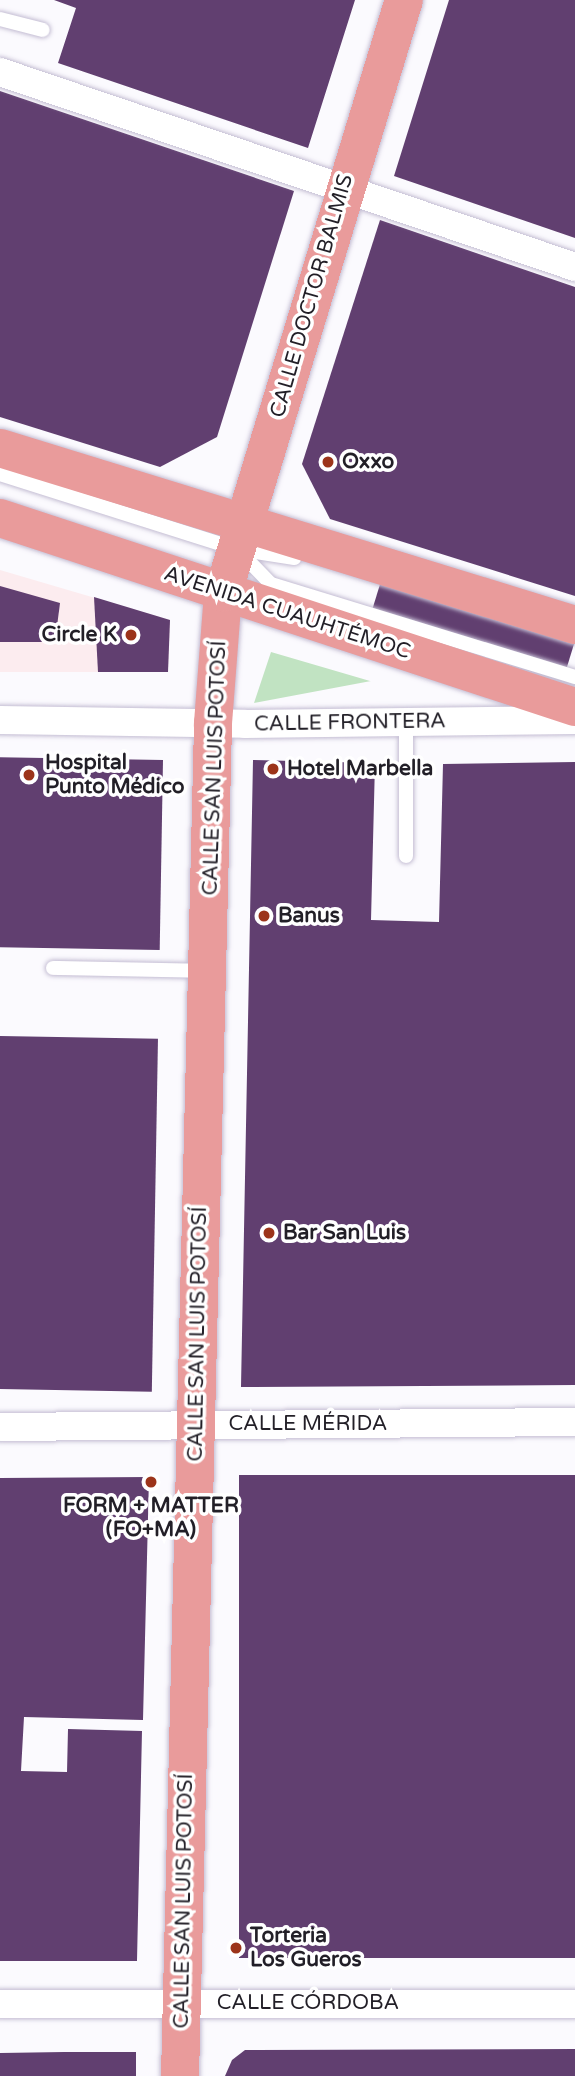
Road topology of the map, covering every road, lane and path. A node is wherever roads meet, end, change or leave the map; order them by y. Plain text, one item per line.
1 (404, 0) edge
2 (0, 19) edge
3 (43, 30) dead end
4 (0, 72) edge
5 (343, 190) junction
6 (575, 267) edge
7 (0, 448) edge
8 (0, 474) edge
9 (0, 518) edge
10 (242, 536) junction
11 (306, 562) dead end
12 (223, 593) junction
13 (575, 625) edge
14 (575, 677) edge
15 (575, 707) edge
16 (0, 720) edge
17 (575, 720) edge
18 (214, 723) junction
19 (406, 723) junction
20 (406, 856) dead end
21 (53, 968) dead end
22 (207, 971) junction
23 (575, 1422) edge
24 (196, 1425) junction
25 (0, 1427) edge
26 (181, 2003) junction
27 (0, 2004) edge
28 (575, 2004) edge
29 (180, 2076) edge

1 - 5 main road, CALLE DOCTOR BALMIS
2 - 3 lane
4 - 5 street
5 - 6 street
5 - 10 main road, CALLE DOCTOR BALMIS
7 - 10 main road
8 - 10 lane
9 - 12 main road, AVENIDA CUAUHTÉMOC
10 - 11 lane
10 - 12 main road, CALLE DOCTOR BALMIS
10 - 13 main road
10 - 14 lane
12 - 15 main road, AVENIDA CUAUHTÉMOC
12 - 18 main road, CALLE SAN LUIS POTOSÍ
16 - 18 street, CALLE FRONTERA
17 - 19 street, CALLE FRONTERA
18 - 19 street, CALLE FRONTERA
18 - 22 main road, CALLE SAN LUIS POTOSÍ
19 - 20 lane
21 - 22 lane
22 - 24 main road, CALLE SAN LUIS POTOSÍ
23 - 24 street, CALLE MÉRIDA
24 - 25 street, CALLE MÉRIDA
24 - 26 main road, CALLE SAN LUIS POTOSÍ
26 - 27 street, CALLE CÓRDOBA
26 - 28 street, CALLE CÓRDOBA
26 - 29 main road, CALLE SAN LUIS POTOSÍ

